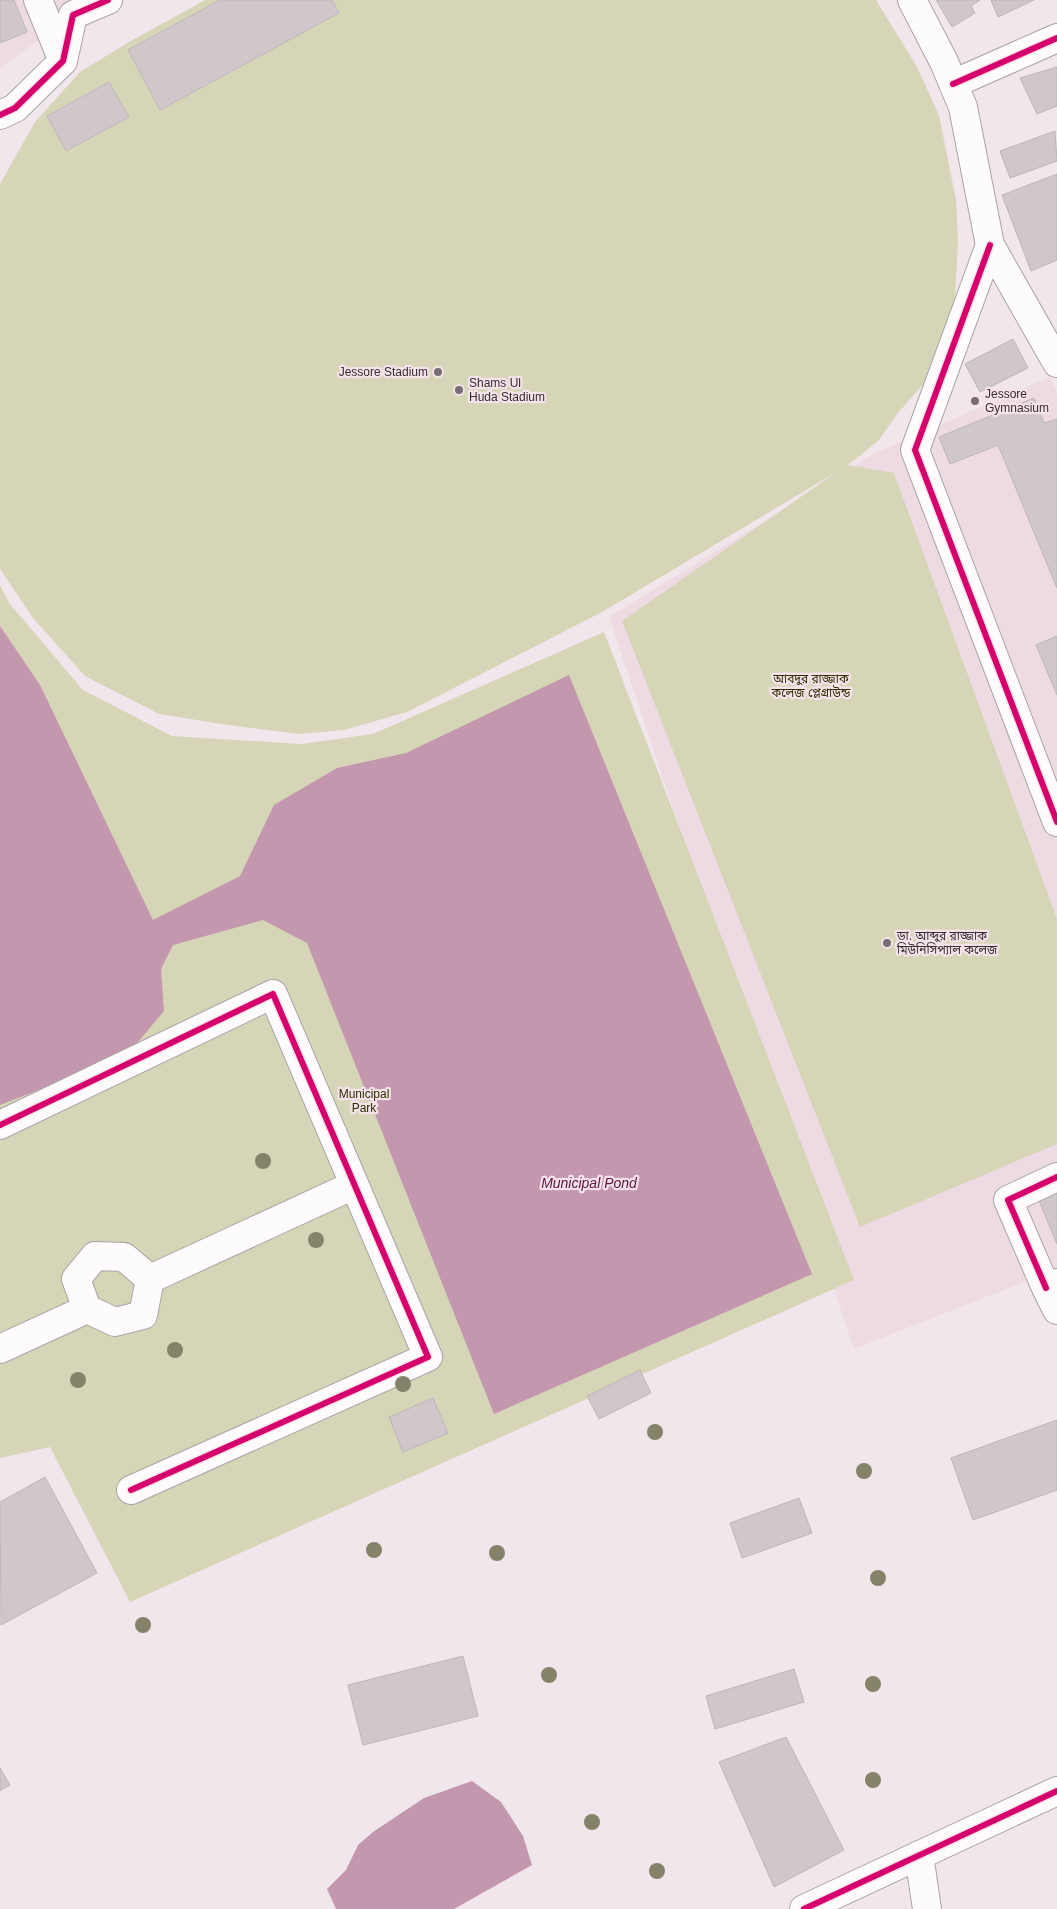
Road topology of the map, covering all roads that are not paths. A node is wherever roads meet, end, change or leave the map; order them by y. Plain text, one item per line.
1 (38, 0) edge
2 (108, 0) edge
3 (912, 0) edge
4 (1057, 38) edge
5 (63, 61) junction
6 (953, 84) junction
7 (0, 115) edge
8 (990, 245) junction
9 (1057, 363) edge
10 (1057, 822) edge
11 (0, 1125) edge
12 (1057, 1177) edge
13 (354, 1185) junction
14 (150, 1279) junction
15 (1053, 1294) edge
16 (87, 1309) junction
17 (0, 1349) edge
18 (131, 1490) dead end
19 (1057, 1791) edge
20 (919, 1855) junction
21 (804, 1909) edge
22 (928, 1909) edge

1 - 5 street
2 - 5 street
3 - 6 street
4 - 6 street
5 - 7 street
6 - 8 street
8 - 9 street
8 - 10 street
11 - 13 street
12 - 15 street
13 - 14 street
13 - 18 street
14 - 16 street
14 - 16 street
16 - 17 street
19 - 20 street
20 - 21 street
20 - 22 street

